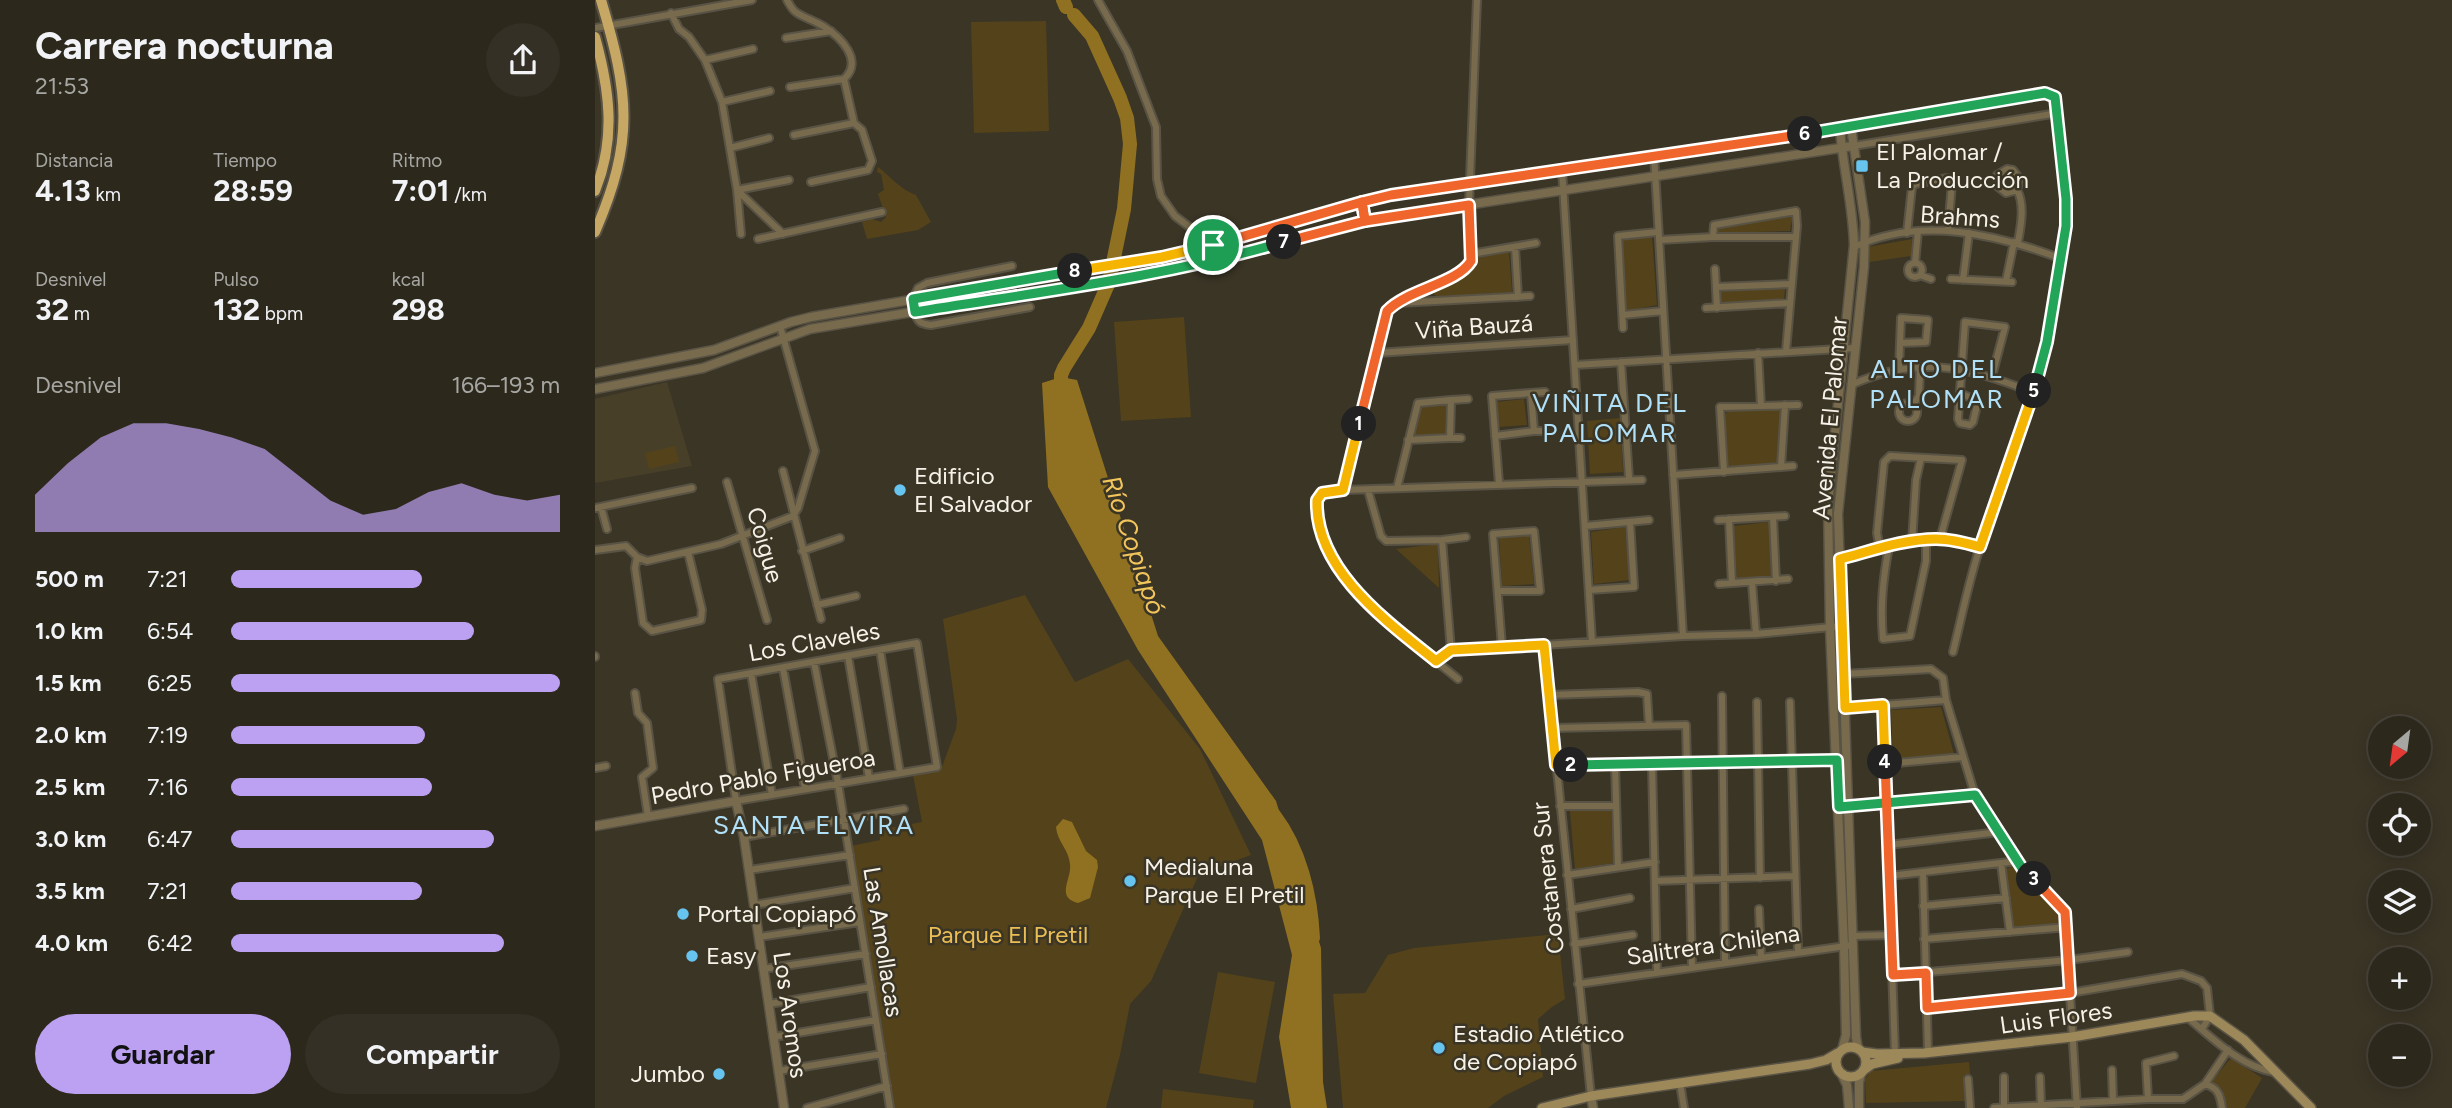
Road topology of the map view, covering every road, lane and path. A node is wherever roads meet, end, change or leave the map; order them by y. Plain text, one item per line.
1 (601, 0) edge
2 (752, 0) edge
3 (787, 0) edge
4 (1098, 0) edge
5 (1477, 0) edge
6 (671, 13) junction
7 (609, 26) junction
8 (595, 28) edge
9 (831, 31) junction
10 (595, 37) edge
11 (786, 38) dead end
12 (753, 49) dead end
13 (705, 61) junction
14 (844, 79) junction
15 (790, 87) dead end
16 (770, 91) dead end
17 (722, 102) junction
18 (2058, 113) junction
19 (854, 123) junction
20 (1851, 127) junction
21 (1840, 129) junction
22 (794, 135) dead end
23 (769, 138) dead end
24 (1853, 146) junction
25 (730, 148) junction
26 (1842, 148) junction
27 (1654, 155) junction
28 (1562, 169) junction
29 (1655, 177) junction
30 (789, 180) dead end
31 (811, 183) dead end
32 (1470, 183) junction
33 (737, 190) junction
34 (1564, 190) junction
35 (2017, 190) dead end
36 (595, 191) edge
37 (1362, 202) junction
38 (1469, 205) junction
39 (882, 212) dead end
40 (1365, 221) junction
41 (1918, 231) junction
42 (1948, 231) junction
43 (595, 232) edge
44 (1907, 233) junction
45 (1969, 233) junction
46 (741, 234) dead end
47 (783, 234) junction
48 (1658, 236) junction
49 (1713, 237) junction
50 (1796, 237) junction
51 (758, 239) dead end
52 (1865, 242) junction
53 (2016, 242) junction
54 (1536, 243) dead end
55 (1213, 245) junction
56 (1515, 247) junction
57 (1854, 247) junction
58 (1471, 254) junction
59 (2062, 259) junction
60 (1915, 263) junction
61 (1012, 266) dead end
62 (1715, 269) dead end
63 (1920, 275) junction
64 (1931, 279) dead end
65 (1951, 279) dead end
66 (1963, 279) junction
67 (1792, 284) junction
68 (1429, 287) junction
69 (1716, 287) junction
70 (1530, 296) dead end
71 (1518, 297) junction
72 (913, 299) junction
73 (1434, 301) junction
74 (1395, 303) junction
75 (1790, 303) junction
76 (1030, 307) dead end
77 (1717, 308) junction
78 (1706, 309) dead end
79 (1663, 311) junction
80 (915, 312) junction
81 (1623, 315) junction
82 (780, 326) junction
83 (1623, 328) dead end
84 (783, 338) junction
85 (1573, 340) junction
86 (1900, 343) junction
87 (1845, 347) junction
88 (1855, 348) junction
89 (1786, 351) junction
90 (1377, 353) junction
91 (1758, 353) junction
92 (684, 356) junction
93 (1666, 359) junction
94 (1621, 362) junction
95 (1574, 365) junction
96 (1920, 368) junction
97 (1962, 369) junction
98 (1899, 370) junction
99 (595, 373) edge
100 (682, 373) junction
101 (1992, 376) junction
102 (1851, 385) junction
103 (595, 389) edge
104 (1545, 392) dead end
105 (1531, 393) junction
106 (2034, 393) junction
107 (1962, 394) junction
108 (1468, 398) dead end
109 (1451, 400) junction
110 (1785, 405) junction
111 (1798, 405) dead end
112 (1913, 405) dead end
113 (1761, 406) junction
114 (1534, 431) junction
115 (1545, 431) dead end
116 (1495, 436) junction
117 (1450, 438) junction
118 (1461, 438) dead end
119 (1408, 440) junction
120 (1921, 458) junction
121 (1793, 466) dead end
122 (1781, 467) junction
123 (783, 471) dead end
124 (1724, 472) junction
125 (1673, 475) junction
126 (1629, 478) junction
127 (1582, 480) junction
128 (1642, 480) dead end
129 (727, 482) dead end
130 (1499, 483) junction
131 (692, 488) dead end
132 (1397, 488) junction
133 (1343, 490) junction
134 (1368, 490) junction
135 (598, 508) edge
136 (793, 516) junction
137 (1785, 516) dead end
138 (1773, 517) junction
139 (1729, 519) junction
140 (1649, 520) dead end
141 (1718, 520) dead end
142 (1630, 522) junction
143 (1585, 526) junction
144 (607, 529) dead end
145 (742, 535) junction
146 (1466, 537) dead end
147 (840, 538) dead end
148 (1940, 539) junction
149 (1442, 540) junction
150 (1926, 540) junction
151 (1912, 542) junction
152 (1889, 547) junction
153 (1980, 547) junction
154 (1880, 549) junction
155 (595, 550) edge
156 (802, 551) junction
157 (688, 552) junction
158 (637, 557) junction
159 (1840, 559) junction
160 (1829, 562) junction
161 (1788, 579) dead end
162 (1776, 581) junction
163 (1732, 583) junction
164 (1752, 583) junction
165 (1719, 584) dead end
166 (1589, 590) junction
167 (1499, 592) junction
168 (856, 596) dead end
169 (817, 605) junction
170 (821, 619) dead end
171 (767, 620) dead end
172 (1842, 625) junction
173 (1830, 628) junction
174 (1756, 634) junction
175 (1683, 636) junction
176 (1592, 642) junction
177 (1544, 645) junction
178 (1502, 647) junction
179 (880, 650) junction
180 (1451, 650) junction
181 (1953, 652) dead end
182 (848, 656) junction
183 (1436, 661) junction
184 (814, 662) junction
185 (783, 668) junction
186 (751, 673) junction
187 (1843, 674) junction
188 (718, 679) joint
189 (1458, 679) dead end
190 (635, 692) dead end
191 (1549, 695) junction
192 (1722, 696) dead end
193 (1946, 700) junction
194 (1757, 702) dead end
195 (1790, 702) dead end
196 (1883, 705) junction
197 (1845, 708) junction
198 (1649, 726) junction
199 (1553, 728) junction
200 (1963, 757) junction
201 (1837, 760) junction
202 (1792, 761) junction
203 (1723, 762) junction
204 (1758, 762) junction
205 (1686, 763) junction
206 (1615, 764) junction
207 (1652, 764) junction
208 (1885, 764) junction
209 (1556, 765) junction
210 (606, 766) dead end
211 (937, 767) joint
212 (595, 768) edge
213 (900, 774) junction
214 (869, 778) junction
215 (838, 783) junction
216 (805, 789) junction
217 (772, 795) junction
218 (1975, 795) junction
219 (736, 801) junction
220 (1886, 803) junction
221 (1560, 806) junction
222 (1616, 806) junction
223 (1843, 807) junction
224 (904, 808) dead end
225 (648, 816) junction
226 (844, 821) junction
227 (595, 826) edge
228 (1999, 832) junction
229 (744, 837) junction
230 (1888, 845) junction
231 (850, 855) junction
232 (1654, 862) junction
233 (2018, 862) junction
234 (2001, 863) junction
235 (1618, 867) junction
236 (749, 870) junction
237 (1923, 872) junction
238 (1567, 875) junction
239 (1795, 876) junction
240 (1889, 876) junction
241 (1760, 878) junction
242 (1723, 879) junction
243 (1689, 880) junction
244 (1655, 881) junction
245 (855, 888) junction
246 (1630, 898) dead end
247 (2006, 898) junction
248 (754, 905) junction
249 (1923, 906) junction
250 (1571, 909) junction
251 (1759, 909) dead end
252 (860, 922) junction
253 (2068, 927) junction
254 (2010, 932) junction
255 (1633, 934) dead end
256 (1891, 935) junction
257 (759, 937) junction
258 (1924, 939) junction
259 (1850, 942) junction
260 (1574, 943) junction
261 (1798, 952) junction
262 (2128, 952) dead end
263 (866, 954) junction
264 (1761, 957) junction
265 (2069, 960) junction
266 (1725, 962) junction
267 (1692, 967) junction
268 (763, 969) junction
269 (1657, 972) junction
270 (1926, 973) junction
271 (1893, 975) junction
272 (1578, 984) junction
273 (871, 988) junction
274 (2070, 993) junction
275 (769, 1004) junction
276 (1927, 1008) junction
277 (2210, 1016) junction
278 (2190, 1017) junction
279 (876, 1020) junction
280 (2202, 1029) junction
281 (773, 1037) junction
282 (2072, 1037) junction
283 (1860, 1050) junction
284 (2228, 1050) junction
285 (1840, 1052) junction
286 (1926, 1052) junction
287 (882, 1054) junction
288 (1895, 1054) junction
289 (2174, 1056) dead end
290 (1810, 1064) junction
291 (2112, 1070) dead end
292 (1863, 1071) junction
293 (778, 1072) junction
294 (1840, 1072) junction
295 (2276, 1072) junction
296 (2004, 1077) dead end
297 (2040, 1077) dead end
298 (1968, 1079) dead end
299 (1680, 1083) junction
300 (2205, 1084) junction
301 (887, 1086) junction
302 (1591, 1096) junction
303 (2148, 1099) junction
304 (2183, 1099) junction
305 (2113, 1101) junction
306 (831, 1105) edge
307 (2077, 1105) edge
308 (2041, 1107) edge
309 (784, 1108) edge
310 (807, 1108) edge
311 (890, 1108) edge
312 (1542, 1108) edge
313 (1594, 1108) edge
314 (1684, 1108) edge
315 (1849, 1108) edge
316 (1859, 1108) edge
317 (1970, 1108) edge
318 (1994, 1108) edge
319 (2004, 1108) edge
320 (2185, 1108) edge
321 (2221, 1108) edge
322 (2311, 1108) edge

1 - 7 highway
2 - 6 street
3 - 9 street
4 - 55 street
5 - 32 street
6 - 7 street
6 - 13 street
7 - 8 street
7 - 43 highway
9 - 11 street
9 - 14 street
10 - 36 highway
12 - 13 street
13 - 17 street
14 - 15 street
14 - 19 street
16 - 17 street
17 - 25 street
18 - 20 street
18 - 24 street
18 - 59 street
19 - 22 street
19 - 31 street
20 - 21 street
20 - 24 street, Avenida El Palomar
21 - 26 street, Avenida El Palomar
21 - 27 street
23 - 25 street
24 - 26 street
24 - 52 street, Avenida El Palomar
25 - 33 street
26 - 29 street
26 - 57 street, Avenida El Palomar
27 - 28 street
27 - 29 street
28 - 32 street
28 - 34 street
29 - 34 street
29 - 48 street
30 - 33 street
32 - 37 street
32 - 38 street
33 - 46 street
33 - 47 street
34 - 38 street
34 - 85 street
35 - 53 street
37 - 40 street
37 - 55 street
38 - 40 street
38 - 58 street
39 - 47 street
40 - 80 street
41 - 42 street, Brahms
41 - 44 street, Brahms
41 - 60 street
42 - 44 street
42 - 45 street, Brahms
44 - 52 street, Brahms
45 - 53 street, Brahms
45 - 66 street
47 - 51 street
48 - 49 street
48 - 79 street
48 - 81 street
49 - 50 street
49 - 50 street
50 - 67 street
52 - 57 street, Brahms
52 - 88 street, Avenida El Palomar
53 - 59 street, Brahms
53 - 66 street
54 - 56 street
55 - 72 street
56 - 58 street
56 - 71 street
57 - 87 street, Avenida El Palomar
58 - 68 street
59 - 106 street
60 - 63 street
60 - 63 street
61 - 72 street
62 - 69 street
63 - 64 street
65 - 66 street
67 - 69 street
67 - 75 street
68 - 73 street
68 - 74 street
69 - 77 street
70 - 71 street
71 - 73 street
72 - 80 street
72 - 82 street
73 - 74 street
74 - 90 street
75 - 77 street
75 - 89 street
76 - 80 street
77 - 78 street
79 - 81 street
79 - 93 street
80 - 84 street
81 - 83 street
82 - 84 street
82 - 92 street
84 - 100 street
84 - 136 street
85 - 90 street, Viña Bauzá
85 - 95 street
86 - 86 street
86 - 98 street
87 - 88 street
87 - 89 street
87 - 160 street, Avenida El Palomar
88 - 102 street, Avenida El Palomar
89 - 91 street
90 - 133 street
91 - 93 street
91 - 113 street
92 - 99 street
92 - 100 street
93 - 94 street
93 - 125 street
94 - 95 street
94 - 126 street
95 - 127 street
96 - 97 street
96 - 98 street
96 - 112 street
97 - 101 street
97 - 101 street
97 - 107 street
98 - 102 street
100 - 103 street
101 - 106 street
102 - 159 street, Avenida El Palomar
104 - 105 street
105 - 114 street
105 - 116 street
106 - 153 street
107 - 107 street
108 - 109 street
109 - 117 street
109 - 119 street
110 - 111 street
110 - 113 street
110 - 122 street
113 - 124 street
114 - 115 street
114 - 116 street
116 - 130 street
117 - 118 street
117 - 119 street
119 - 132 street
120 - 148 street
120 - 151 street
120 - 154 street
121 - 122 street
122 - 124 street
123 - 136 street
124 - 125 street
125 - 175 street
126 - 127 street
126 - 128 street
127 - 130 street
127 - 143 street
129 - 145 street, Coigue
130 - 132 street
131 - 135 street
132 - 134 street
133 - 134 street
133 - 183 street
134 - 149 street
135 - 144 street
136 - 145 street
136 - 156 street
137 - 138 street
138 - 139 street
138 - 162 street
139 - 141 street
139 - 163 street
140 - 142 street
142 - 143 street
142 - 166 street
143 - 166 street
145 - 157 street
145 - 171 street, Coigue
146 - 149 street
147 - 156 street
148 - 150 street
148 - 153 street
149 - 180 street
150 - 151 street
150 - 152 street
151 - 152 street
152 - 154 street
153 - 181 street
154 - 159 street
155 - 158 street
156 - 169 street
157 - 158 street
157 - 158 street
159 - 160 street
159 - 172 street, Avenida El Palomar
160 - 173 street, Avenida El Palomar
161 - 162 street
162 - 164 street
163 - 164 street
163 - 165 street
164 - 174 street
166 - 176 street
167 - 167 street
167 - 178 street
168 - 169 street
169 - 170 street
172 - 173 street
172 - 187 street, Avenida El Palomar
173 - 174 street
173 - 201 street, Avenida El Palomar
174 - 175 street
175 - 176 street
176 - 177 street
177 - 178 street
177 - 191 street, Costanera Sur
178 - 180 street
179 - 182 street, Los Claveles
179 - 211 street, Los Claveles
179 - 213 street
180 - 183 street
182 - 184 street, Los Claveles
182 - 214 street
183 - 189 street
184 - 185 street, Los Claveles
184 - 215 street, Las Amollacas
185 - 186 street, Los Claveles
185 - 216 street
186 - 188 street, Los Claveles
186 - 217 street
187 - 193 street
187 - 197 street, Avenida El Palomar
188 - 219 street, Los Aromos
190 - 225 street
191 - 198 street
191 - 199 street, Costanera Sur
192 - 203 street
193 - 196 street
193 - 200 street
194 - 204 street
195 - 202 street
196 - 197 street
196 - 208 street
197 - 223 street, Avenida El Palomar
198 - 199 street
198 - 205 street
199 - 209 street, Costanera Sur
200 - 208 street
200 - 218 street
201 - 202 street
201 - 223 street, Avenida El Palomar
202 - 204 street
202 - 239 street
203 - 204 street
203 - 205 street
203 - 242 street
204 - 241 street
205 - 207 street
205 - 243 street
206 - 207 street
206 - 209 street
206 - 222 street
207 - 232 street
208 - 220 street
209 - 221 street, Costanera Sur
210 - 212 street
211 - 213 street, Pedro Pablo Figueroa
213 - 214 street, Pedro Pablo Figueroa
214 - 215 street, Pedro Pablo Figueroa
215 - 216 street, Pedro Pablo Figueroa
215 - 226 street, Las Amollacas
216 - 217 street, Pedro Pablo Figueroa
217 - 219 street, Pedro Pablo Figueroa
218 - 220 street
218 - 228 street
219 - 225 street, Pedro Pablo Figueroa
219 - 229 street, Los Aromos
220 - 223 street
220 - 230 street
221 - 222 street
221 - 238 street, Costanera Sur
222 - 235 street
223 - 259 street, Avenida El Palomar
224 - 226 street
225 - 227 street, Pedro Pablo Figueroa
226 - 229 street
226 - 231 street, Las Amollacas
228 - 230 street
228 - 233 street
229 - 236 street, Los Aromos
230 - 240 street
231 - 236 street
231 - 245 street, Las Amollacas
232 - 235 street
232 - 244 street
233 - 234 street
233 - 253 street
234 - 237 street
234 - 247 street
235 - 238 street
236 - 248 street, Los Aromos
237 - 240 street
237 - 249 street
238 - 250 street, Costanera Sur
239 - 241 street
239 - 261 street
240 - 256 street
241 - 242 street
242 - 243 street
242 - 266 street
243 - 244 street
243 - 267 street
244 - 269 street
245 - 248 street
245 - 252 street, Las Amollacas
246 - 250 street
247 - 249 street
247 - 254 street
248 - 257 street, Los Aromos
249 - 258 street
250 - 260 street, Costanera Sur
251 - 264 street
252 - 257 street
252 - 263 street, Las Amollacas
253 - 254 street
253 - 265 street
254 - 258 street
255 - 260 street
256 - 259 street, Salitrera Chilena
256 - 271 street
257 - 268 street, Los Aromos
258 - 270 street
259 - 261 street, Salitrera Chilena
259 - 283 street, Avenida El Palomar
259 - 285 street, Avenida El Palomar
260 - 272 street, Costanera Sur
261 - 264 street, Salitrera Chilena
262 - 265 street
263 - 268 street
263 - 273 street, Las Amollacas
264 - 266 street, Salitrera Chilena
265 - 270 street
265 - 274 street
266 - 267 street, Salitrera Chilena
267 - 269 street, Salitrera Chilena
268 - 275 street, Los Aromos
269 - 272 street, Salitrera Chilena
270 - 271 street
270 - 276 street
271 - 288 street
272 - 302 street, Costanera Sur
273 - 275 street
273 - 279 street, Las Amollacas
274 - 276 street
274 - 277 street
274 - 282 street
275 - 281 street, Los Aromos
276 - 286 street
277 - 278 main road, Luis Flores
277 - 280 street
277 - 295 main road
278 - 280 street
278 - 282 main road, Luis Flores
279 - 281 street
279 - 287 street, Las Amollacas
280 - 284 street
281 - 293 street, Los Aromos
282 - 286 main road, Luis Flores
282 - 307 street
283 - 285 main road
283 - 288 main road, Luis Flores
283 - 292 main road
284 - 295 street
284 - 300 street
285 - 290 main road
285 - 294 main road
286 - 288 main road, Luis Flores
286 - 292 main road, Luis Flores
287 - 293 street
287 - 301 street, Las Amollacas
289 - 303 street
290 - 294 main road
290 - 299 main road
291 - 305 street
292 - 294 main road
292 - 316 street
293 - 309 street, Los Aromos
294 - 315 street
295 - 322 main road
296 - 319 street
297 - 308 street
298 - 317 street
299 - 302 main road
299 - 314 street
300 - 304 street
300 - 321 street
301 - 306 street
301 - 311 street, Las Amollacas
302 - 312 main road
302 - 313 street, Costanera Sur
303 - 304 street
303 - 305 street
304 - 320 street
305 - 307 street
306 - 310 street
307 - 308 street
308 - 319 street
318 - 319 street

